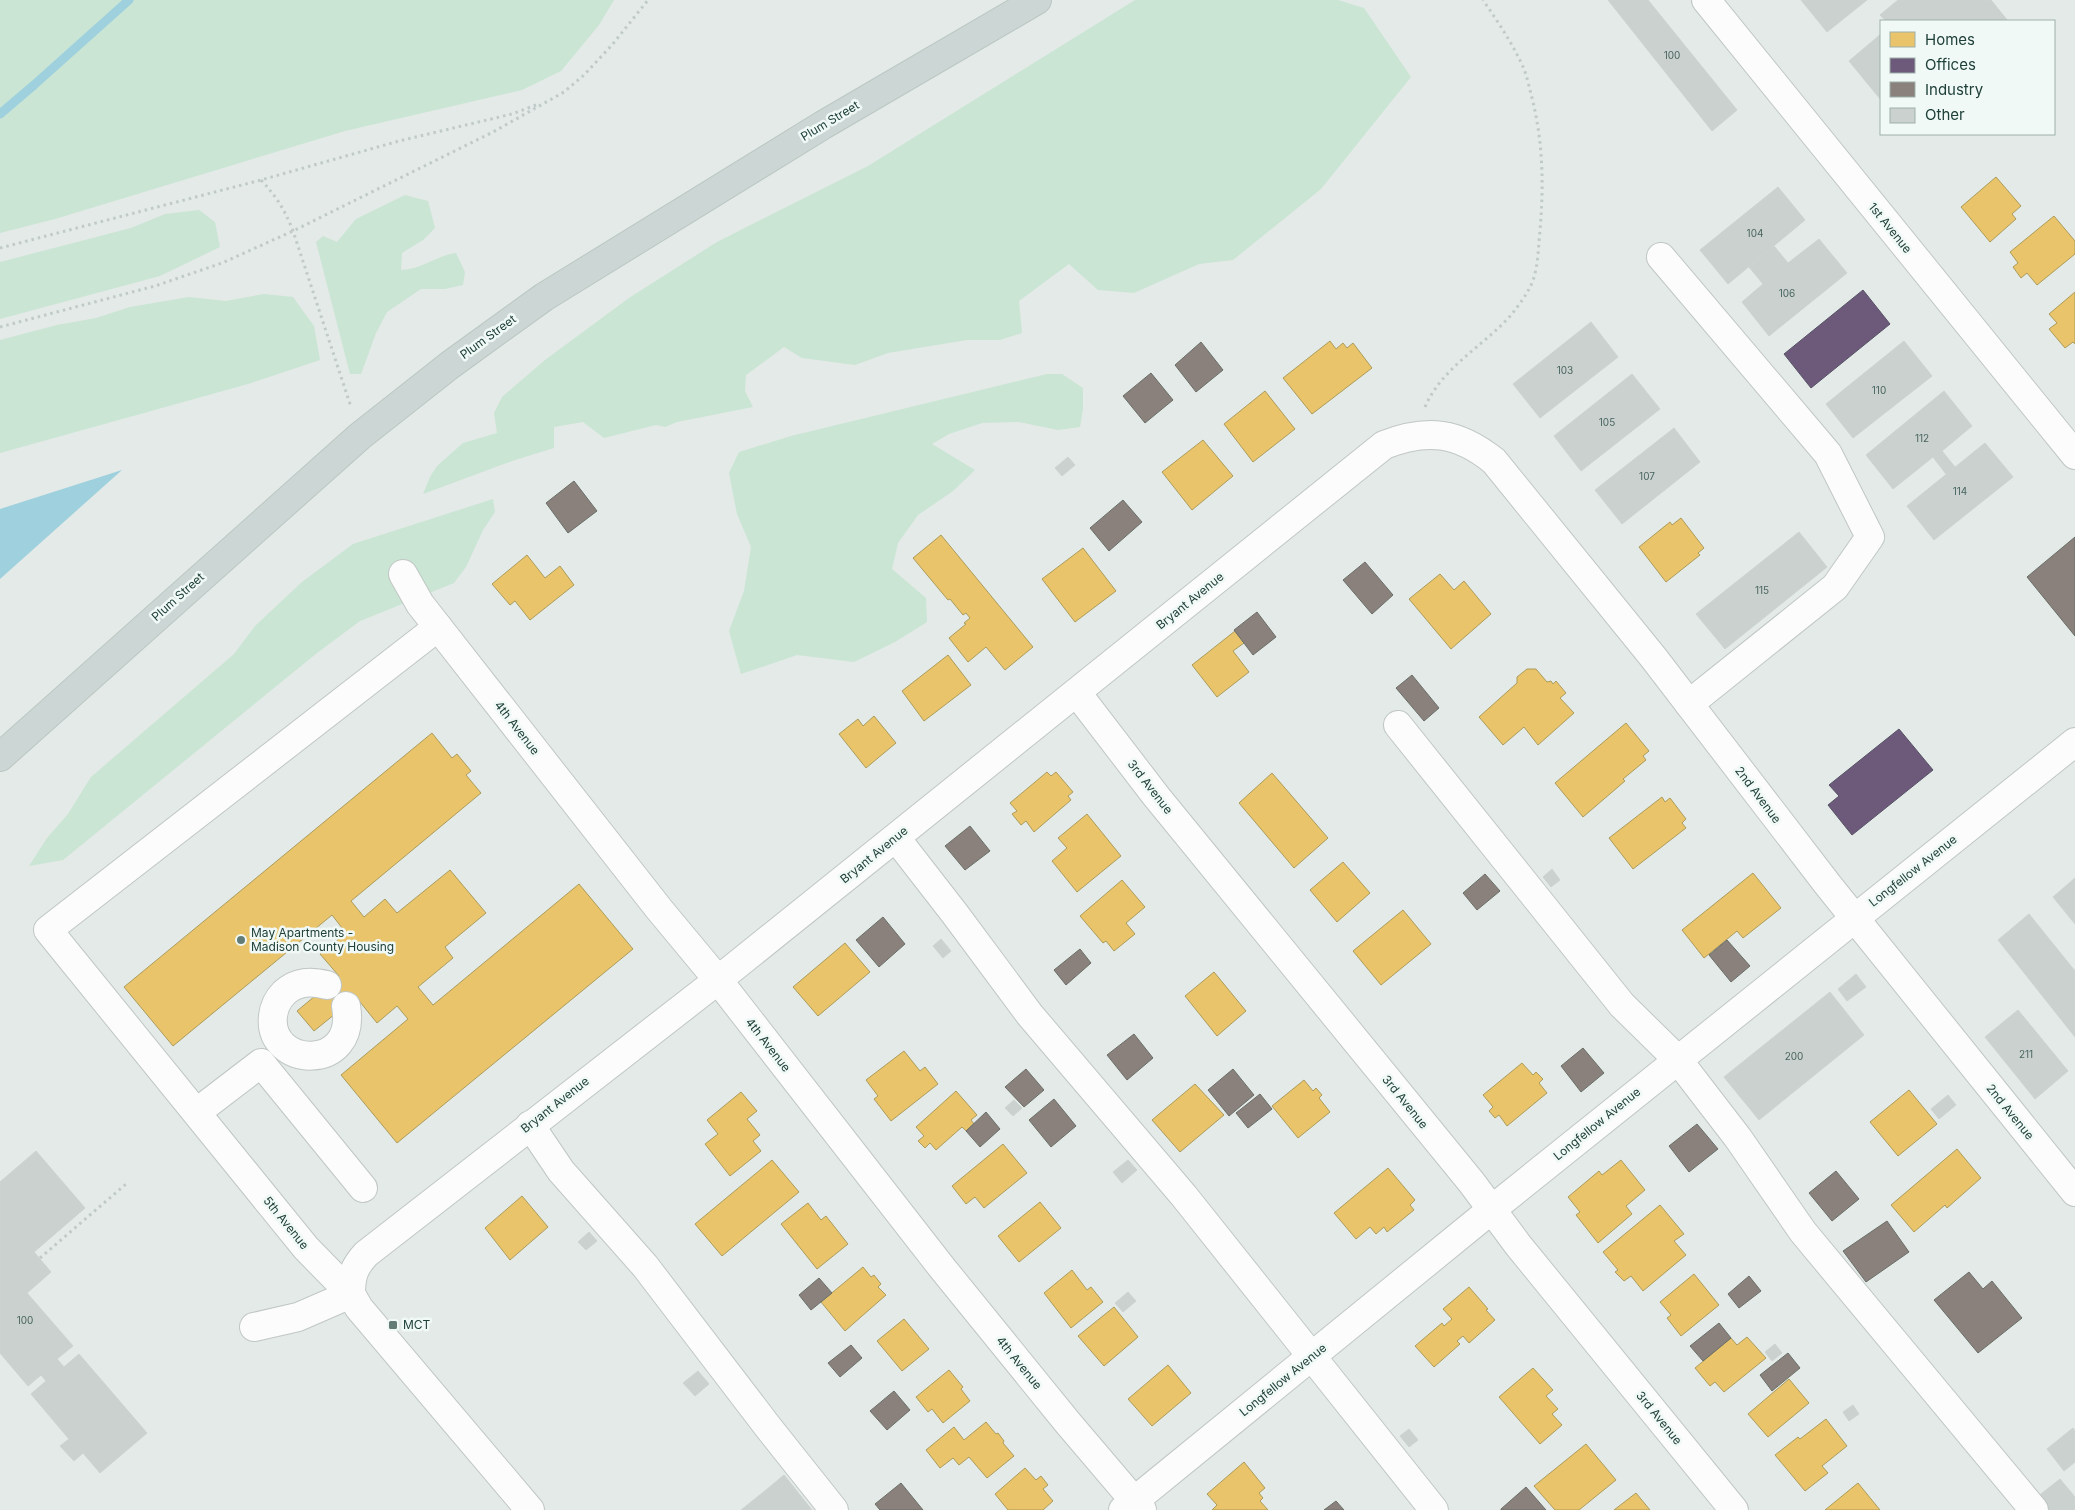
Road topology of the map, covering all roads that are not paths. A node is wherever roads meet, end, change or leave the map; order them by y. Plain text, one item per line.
1 (1037, 0) edge
2 (1706, 0) edge
3 (1661, 257) dead end
4 (1419, 434) joint
5 (2075, 455) edge
6 (402, 574) dead end
7 (438, 627) junction
8 (1077, 693) junction
9 (1689, 704) junction
10 (1398, 725) dead end
11 (2075, 742) edge
12 (0, 757) edge
13 (896, 838) junction
14 (1854, 918) junction
15 (718, 980) junction
16 (327, 985) dead end
17 (346, 1006) dead end
18 (283, 1045) junction
19 (1678, 1060) junction
20 (261, 1062) junction
21 (197, 1112) junction
22 (530, 1125) junction
23 (363, 1188) dead end
24 (2075, 1192) edge
25 (1491, 1210) junction
26 (351, 1294) junction
27 (254, 1327) dead end
28 (1312, 1356) junction
29 (1133, 1507) edge
30 (530, 1510) edge
31 (834, 1510) edge
32 (1434, 1510) edge
33 (1734, 1510) edge
34 (2034, 1510) edge

1 - 12 main road, Plum Street
2 - 5 street, 1st Avenue
3 - 9 street
4 - 8 street, Bryant Avenue
4 - 9 street, 2nd Avenue
6 - 7 street, 4th Avenue
7 - 15 street, 4th Avenue
7 - 21 street, 5th Avenue
8 - 13 street, Bryant Avenue
8 - 25 street, 3rd Avenue
9 - 14 street, 2nd Avenue
10 - 19 street
11 - 14 street, Longfellow Avenue
13 - 15 street, Bryant Avenue
13 - 28 street
14 - 19 street, Longfellow Avenue
14 - 24 street, 2nd Avenue
15 - 22 street, Bryant Avenue
15 - 29 street, 4th Avenue
16 - 18 street
17 - 18 street
18 - 20 street
19 - 25 street, Longfellow Avenue
19 - 34 street
20 - 21 street
20 - 23 street
21 - 26 street, 5th Avenue
22 - 26 street, Bryant Avenue
22 - 31 street
25 - 28 street, Longfellow Avenue
25 - 33 street, 3rd Avenue
26 - 27 street
26 - 30 street, 5th Avenue
28 - 29 street, Longfellow Avenue
28 - 32 street

